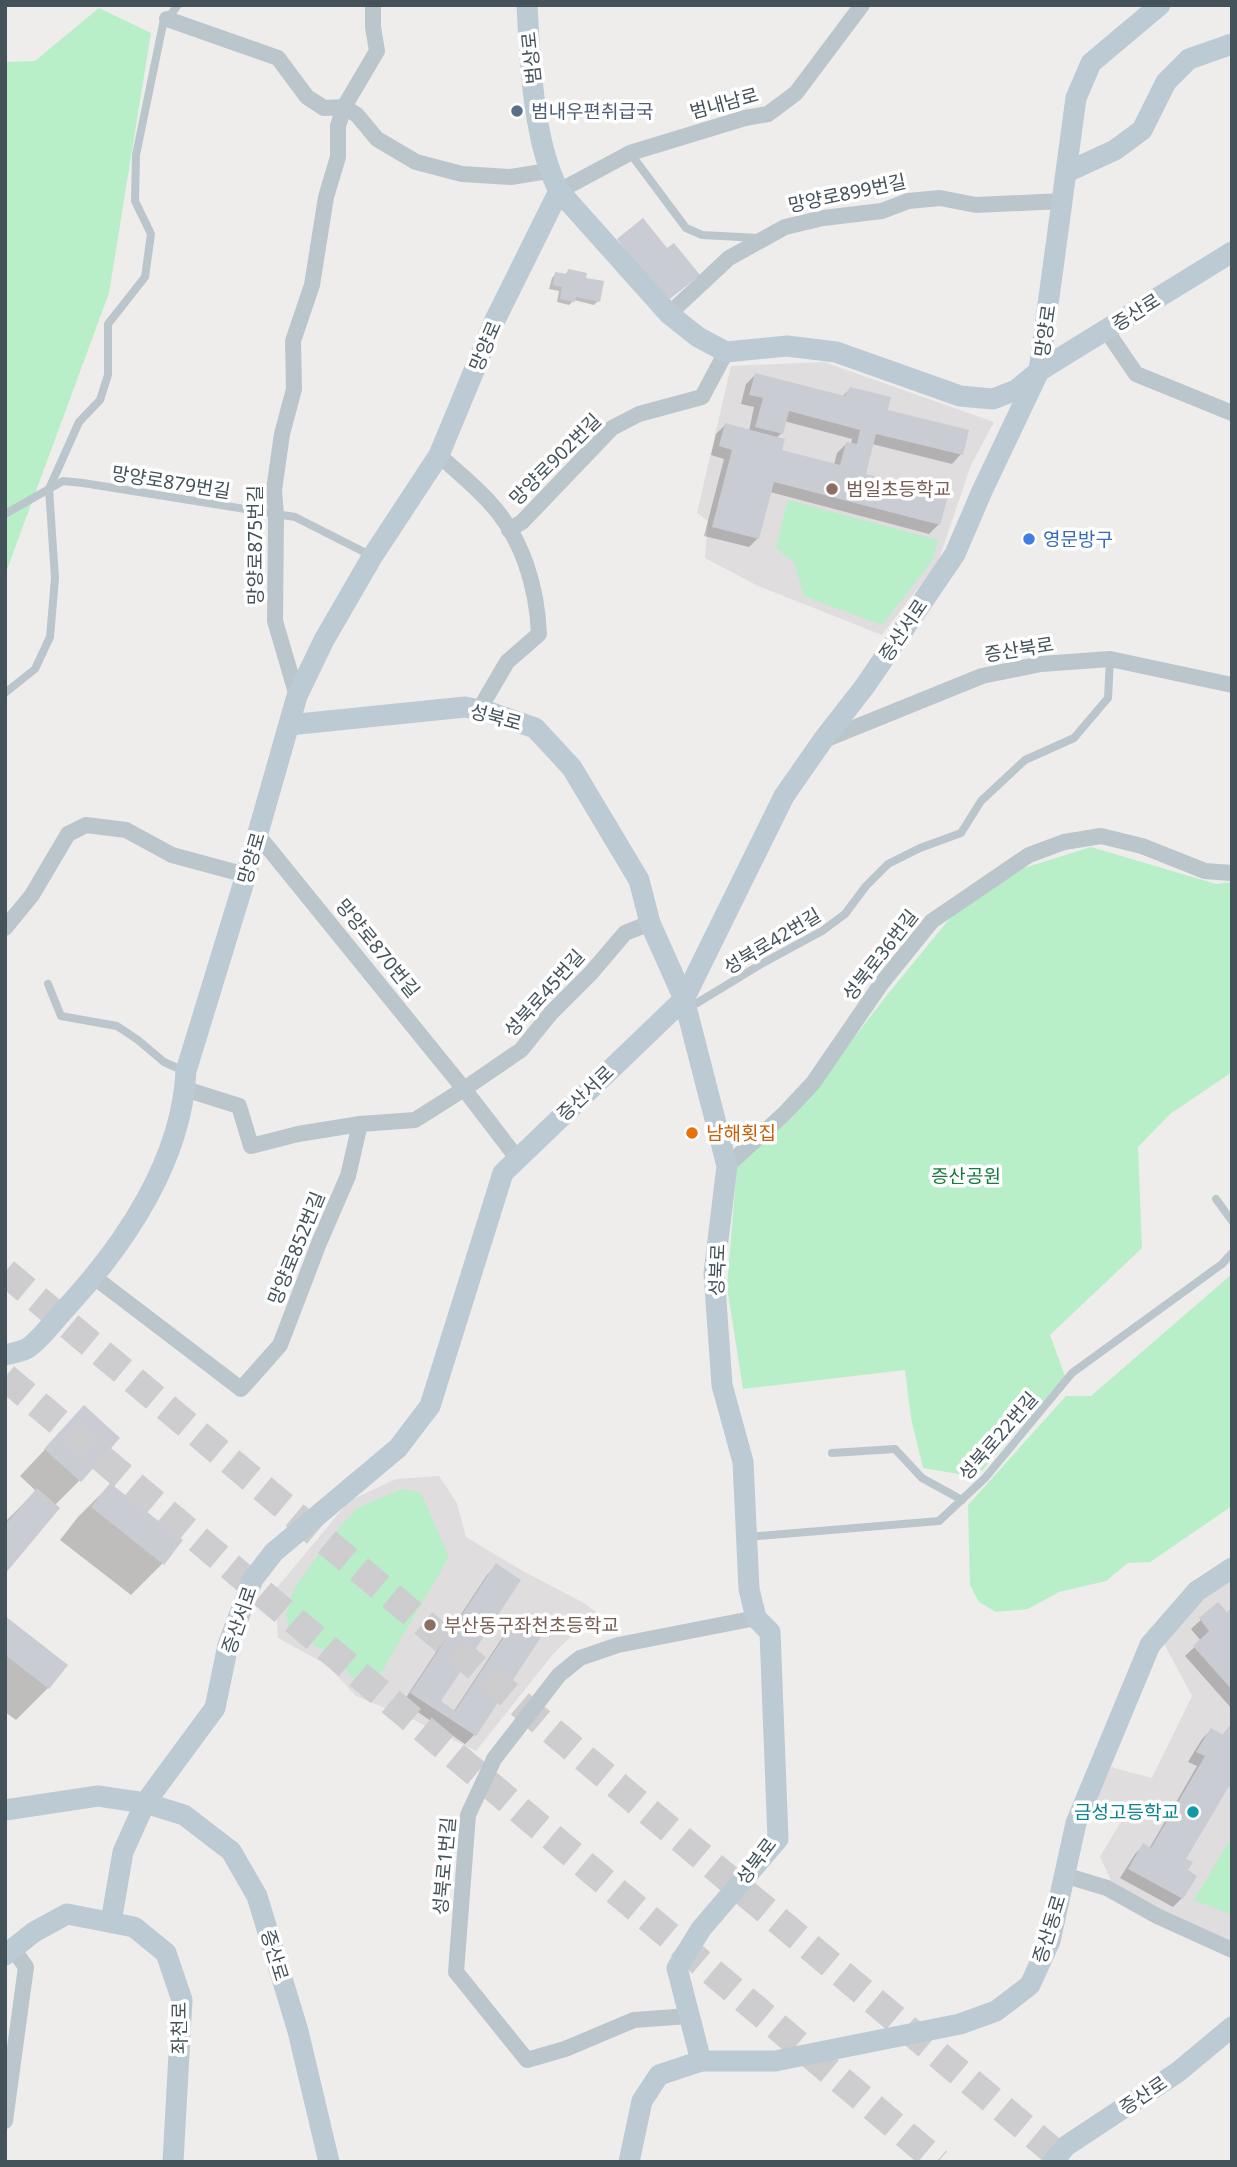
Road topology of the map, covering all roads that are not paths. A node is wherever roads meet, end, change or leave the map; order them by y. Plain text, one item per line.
1 (178, 5) edge
2 (373, 5) edge
3 (527, 5) edge
4 (862, 5) edge
5 (1160, 5) edge
6 (167, 19) junction
7 (1232, 44) edge
8 (344, 107) junction
9 (630, 153) junction
10 (548, 171) junction
11 (1067, 172) junction
12 (559, 191) junction
13 (1063, 201) junction
14 (765, 237) junction
15 (1232, 252) edge
16 (669, 314) junction
17 (1106, 330) junction
18 (726, 352) junction
19 (1039, 371) junction
20 (1232, 413) edge
21 (439, 455) junction
22 (49, 489) junction
23 (5, 514) edge
24 (276, 516) junction
25 (509, 530) junction
26 (372, 556) junction
27 (1110, 659) junction
28 (1232, 685) edge
29 (5, 693) edge
30 (297, 696) junction
31 (479, 710) junction
32 (289, 725) junction
33 (823, 740) junction
34 (257, 834) junction
35 (1232, 873) edge
36 (246, 875) junction
37 (650, 923) junction
38 (5, 928) edge
39 (48, 984) dead end
40 (684, 999) junction
41 (186, 1080) junction
42 (464, 1089) junction
43 (360, 1124) junction
44 (517, 1158) junction
45 (727, 1166) junction
46 (1216, 1199) dead end
47 (1232, 1221) edge
48 (1232, 1253) edge
49 (94, 1277) junction
50 (5, 1355) edge
51 (832, 1453) dead end
52 (962, 1500) junction
53 (747, 1537) junction
54 (1232, 1568) edge
55 (756, 1618) junction
56 (145, 1803) junction
57 (5, 1810) edge
58 (1065, 1875) junction
59 (111, 1922) junction
60 (1232, 1950) edge
61 (9, 1952) edge
62 (690, 2016) junction
63 (1232, 2027) edge
64 (702, 2061) junction
65 (5, 2121) edge
66 (173, 2162) edge
67 (329, 2162) edge
68 (629, 2162) edge
69 (1053, 2162) edge

1 - 6 lane
2 - 8 street
3 - 10 street, 범상로
4 - 9 street, 범내남로
5 - 11 street, 망양로
6 - 8 street
6 - 22 lane
7 - 11 street
8 - 10 street
8 - 24 street, 망양로875번길
9 - 12 street, 범내남로
9 - 14 lane
10 - 12 street, 범상로
11 - 13 street, 망양로
12 - 16 street
12 - 21 street, 망양로
13 - 14 street, 망양로899번길
13 - 19 street, 망양로
14 - 16 street, 망양로899번길
15 - 17 street, 증산로
16 - 18 street
17 - 19 street, 증산로
17 - 20 street
18 - 19 street, 망양로
18 - 25 street, 망양로902번길
19 - 33 street, 증산서로
21 - 25 street
21 - 26 street, 망양로
22 - 23 lane, 망양로879번길
22 - 24 lane, 망양로879번길
22 - 29 lane
24 - 26 lane, 망양로879번길
24 - 30 street, 망양로875번길
25 - 31 street
26 - 30 street, 망양로
27 - 28 street, 증산북로
27 - 33 street, 증산북로
27 - 40 lane, 성북로42번길
30 - 32 street, 망양로
31 - 32 street, 성북로
31 - 37 street, 성북로
32 - 34 street, 망양로
33 - 40 street, 증산서로
34 - 36 street, 망양로
34 - 42 street, 망양로870번길
35 - 45 street, 성북로36번길
36 - 38 street
36 - 41 street, 망양로
37 - 40 street, 성북로
37 - 42 street, 성북로45번길
39 - 41 lane
40 - 44 street, 증산서로
40 - 45 street, 성북로
41 - 43 street
41 - 49 street, 망양로
42 - 43 street
42 - 44 street
43 - 49 street, 망양로852번길
44 - 56 street, 증산서로
45 - 53 street, 성북로
46 - 47 lane
48 - 52 lane, 성북로22번길
49 - 50 street, 망양로
51 - 52 lane
52 - 53 lane, 성북로22번길
53 - 55 street, 성북로
54 - 58 street, 증산동로
55 - 62 street, 성북로
55 - 62 street, 성북로1번길
56 - 57 street, 증산로
56 - 59 street
56 - 67 street, 증산로
58 - 60 street
58 - 64 street, 증산동로
59 - 61 street, 좌천로
59 - 66 street, 좌천로
61 - 65 street
62 - 64 street, 성북로
63 - 69 street, 증산로
64 - 68 street, 증산동로

